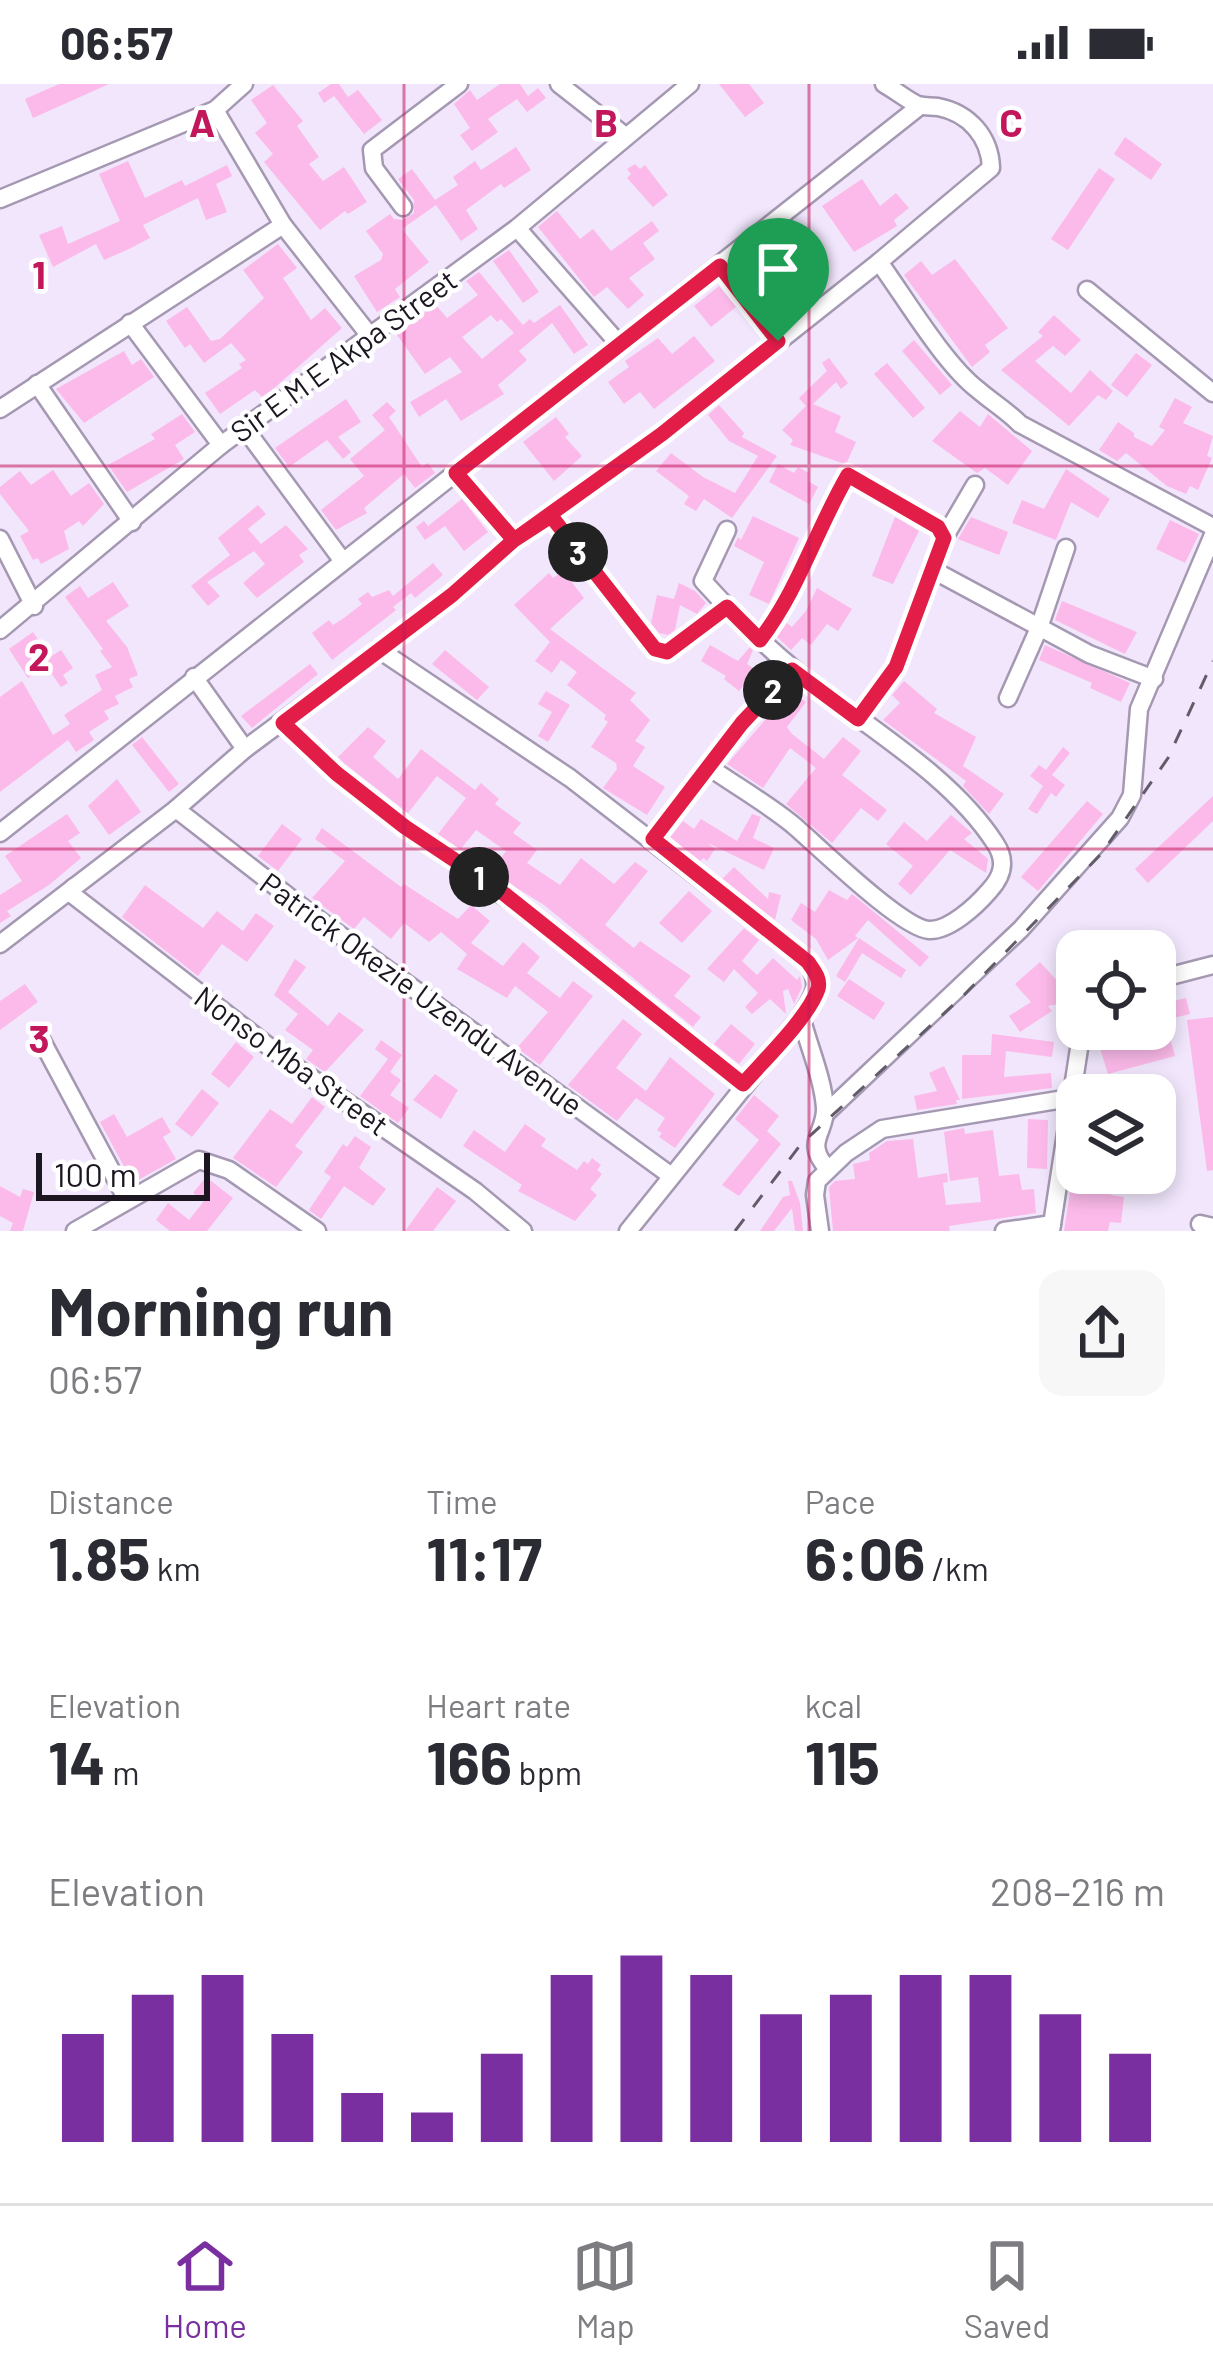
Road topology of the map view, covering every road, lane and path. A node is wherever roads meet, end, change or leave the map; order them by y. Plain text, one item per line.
1 (244, 84) edge
2 (459, 84) edge
3 (559, 84) edge
4 (689, 84) edge
5 (884, 84) edge
6 (920, 106) junction
7 (215, 110) junction
8 (624, 135) junction
9 (0, 199) edge
10 (404, 207) dead end
11 (283, 225) junction
12 (517, 228) junction
13 (879, 262) junction
14 (720, 266) junction
15 (1087, 290) dead end
16 (130, 323) junction
17 (370, 336) junction
18 (778, 341) junction
19 (619, 344) junction
20 (37, 384) junction
21 (1213, 393) edge
22 (0, 409) edge
23 (246, 430) junction
24 (221, 446) junction
25 (456, 473) junction
26 (975, 485) dead end
27 (551, 516) junction
28 (132, 522) junction
29 (727, 530) dead end
30 (1213, 531) edge
31 (944, 538) junction
32 (0, 539) edge
33 (514, 540) junction
34 (1066, 548) dead end
35 (342, 560) junction
36 (933, 570) junction
37 (34, 605) junction
38 (727, 607) junction
39 (1039, 628) junction
40 (0, 630) edge
41 (760, 640) junction
42 (378, 650) junction
43 (792, 670) junction
44 (194, 676) junction
45 (1154, 679) junction
46 (1008, 698) dead end
47 (858, 719) junction
48 (283, 723) junction
49 (245, 749) junction
50 (709, 767) junction
51 (176, 809) junction
52 (0, 833) edge
53 (653, 839) junction
54 (74, 886) junction
55 (0, 944) edge
56 (1213, 964) edge
57 (1176, 974) edge
58 (801, 1016) junction
59 (42, 1041) dead end
60 (743, 1084) junction
61 (1056, 1100) edge
62 (826, 1113) junction
63 (827, 1169) junction
64 (670, 1175) junction
65 (1056, 1193) edge
66 (127, 1200) junction
67 (1051, 1227) edge
68 (307, 1228) edge
69 (75, 1231) edge
70 (523, 1231) edge
71 (628, 1231) edge
72 (820, 1231) edge
73 (1004, 1231) edge

1 - 7 street
2 - 10 street
3 - 8 street
4 - 8 street, Sir E M E Akpa Street
5 - 6 street
6 - 13 street
6 - 14 street
7 - 9 street
7 - 11 street
8 - 12 street, Sir E M E Akpa Street
11 - 16 street
11 - 17 street
12 - 17 street, Sir E M E Akpa Street
12 - 19 street
13 - 18 street
13 - 30 street
14 - 18 street
14 - 19 street
15 - 21 street
16 - 20 street
16 - 24 street
17 - 23 street, Sir E M E Akpa Street
18 - 27 street
19 - 25 street
20 - 22 street
20 - 28 street
23 - 24 street, Sir E M E Akpa Street
23 - 35 street
24 - 28 street, Sir E M E Akpa Street
25 - 33 street
25 - 35 street
26 - 31 street
27 - 33 street
27 - 38 street
28 - 37 street, Sir E M E Akpa Street
29 - 38 street
30 - 45 street
31 - 36 street
31 - 41 street
32 - 37 street
33 - 42 street
34 - 39 street
35 - 44 street
36 - 39 street
36 - 47 street
37 - 40 street, Sir E M E Akpa Street
38 - 41 street
39 - 45 street
39 - 46 street
41 - 43 street
42 - 48 street
42 - 53 street
43 - 47 street
43 - 50 street
44 - 49 street
44 - 52 street
45 - 62 street
47 - 50 street
48 - 49 street
48 - 60 street
49 - 51 street
50 - 53 street
51 - 54 street
51 - 64 street, Patrick Okezie Uzendu Avenue
53 - 58 street
54 - 55 street
54 - 70 street, Nonso Mba Street
56 - 57 street
58 - 60 street
58 - 62 street
59 - 66 street
60 - 64 street
61 - 63 street
62 - 63 street
63 - 72 street
64 - 71 street
65 - 67 street
66 - 68 street
66 - 69 street
67 - 73 street

